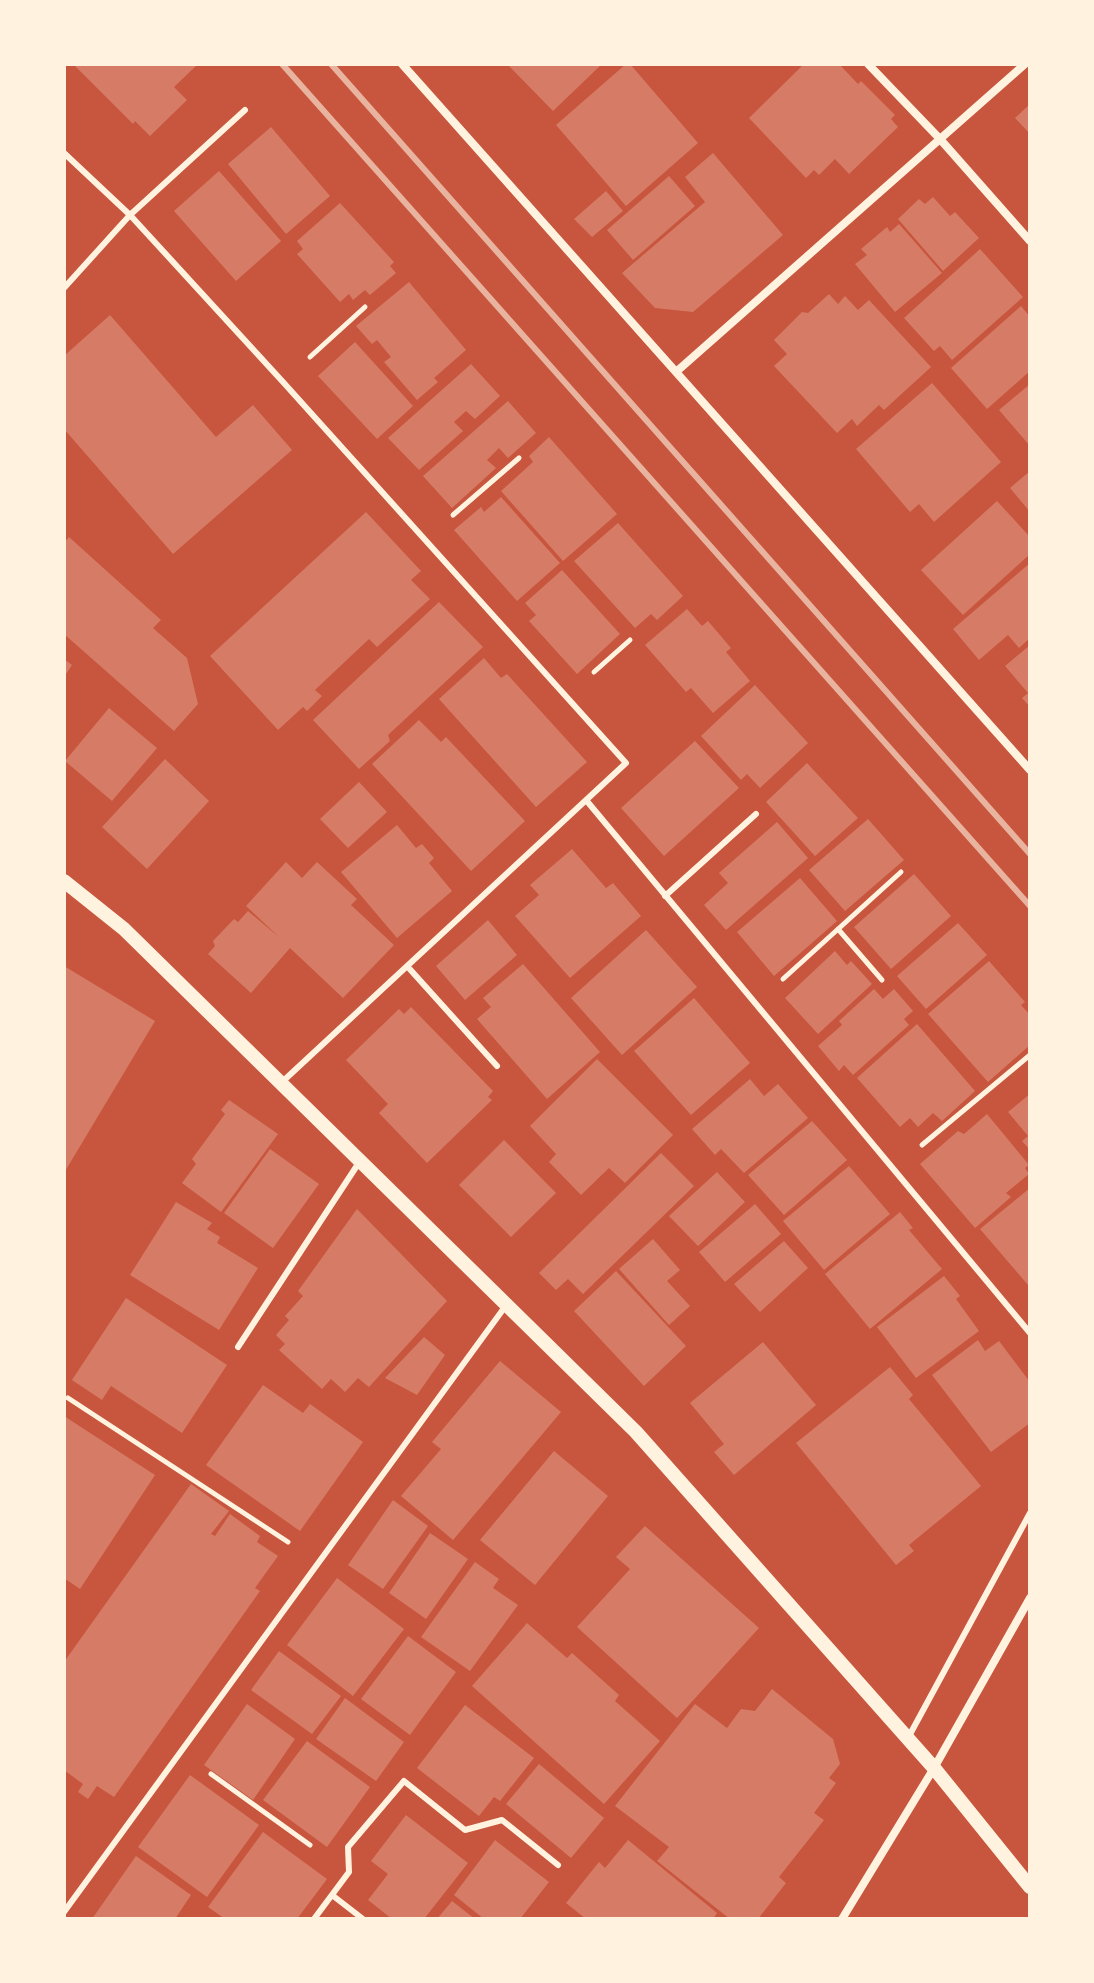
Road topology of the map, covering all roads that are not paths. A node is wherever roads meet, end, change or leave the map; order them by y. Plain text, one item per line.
1 (402, 64) edge
2 (868, 64) edge
3 (1025, 64) edge
4 (245, 110) dead end
5 (940, 139) junction
6 (64, 153) edge
7 (130, 215) junction
8 (1030, 241) edge
9 (64, 288) edge
10 (676, 372) junction
11 (1030, 770) edge
12 (586, 800) junction
13 (756, 814) dead end
14 (64, 881) edge
15 (665, 896) junction
16 (407, 966) junction
17 (497, 1066) dead end
18 (281, 1083) junction
19 (360, 1161) junction
20 (507, 1304) junction
21 (1030, 1333) edge
22 (238, 1347) dead end
23 (1030, 1513) edge
24 (1030, 1598) edge
25 (908, 1738) junction
26 (934, 1768) junction
27 (558, 1865) dead end
28 (1030, 1887) edge
29 (332, 1895) junction
30 (64, 1912) edge
31 (314, 1919) edge
32 (363, 1919) edge
33 (842, 1919) edge

1 - 10 street
2 - 5 street
3 - 5 street
4 - 7 lane
5 - 8 street
5 - 10 street
6 - 7 lane
7 - 9 lane
7 - 12 lane
10 - 11 street
12 - 15 lane
12 - 16 lane
13 - 15 lane
14 - 18 street
15 - 21 lane
16 - 17 lane
16 - 18 lane
18 - 19 street
19 - 20 street
19 - 22 lane
20 - 25 street
20 - 30 lane
23 - 25 lane
24 - 26 street
25 - 26 street
26 - 28 street
26 - 33 street
27 - 29 lane
29 - 31 lane
29 - 32 lane

